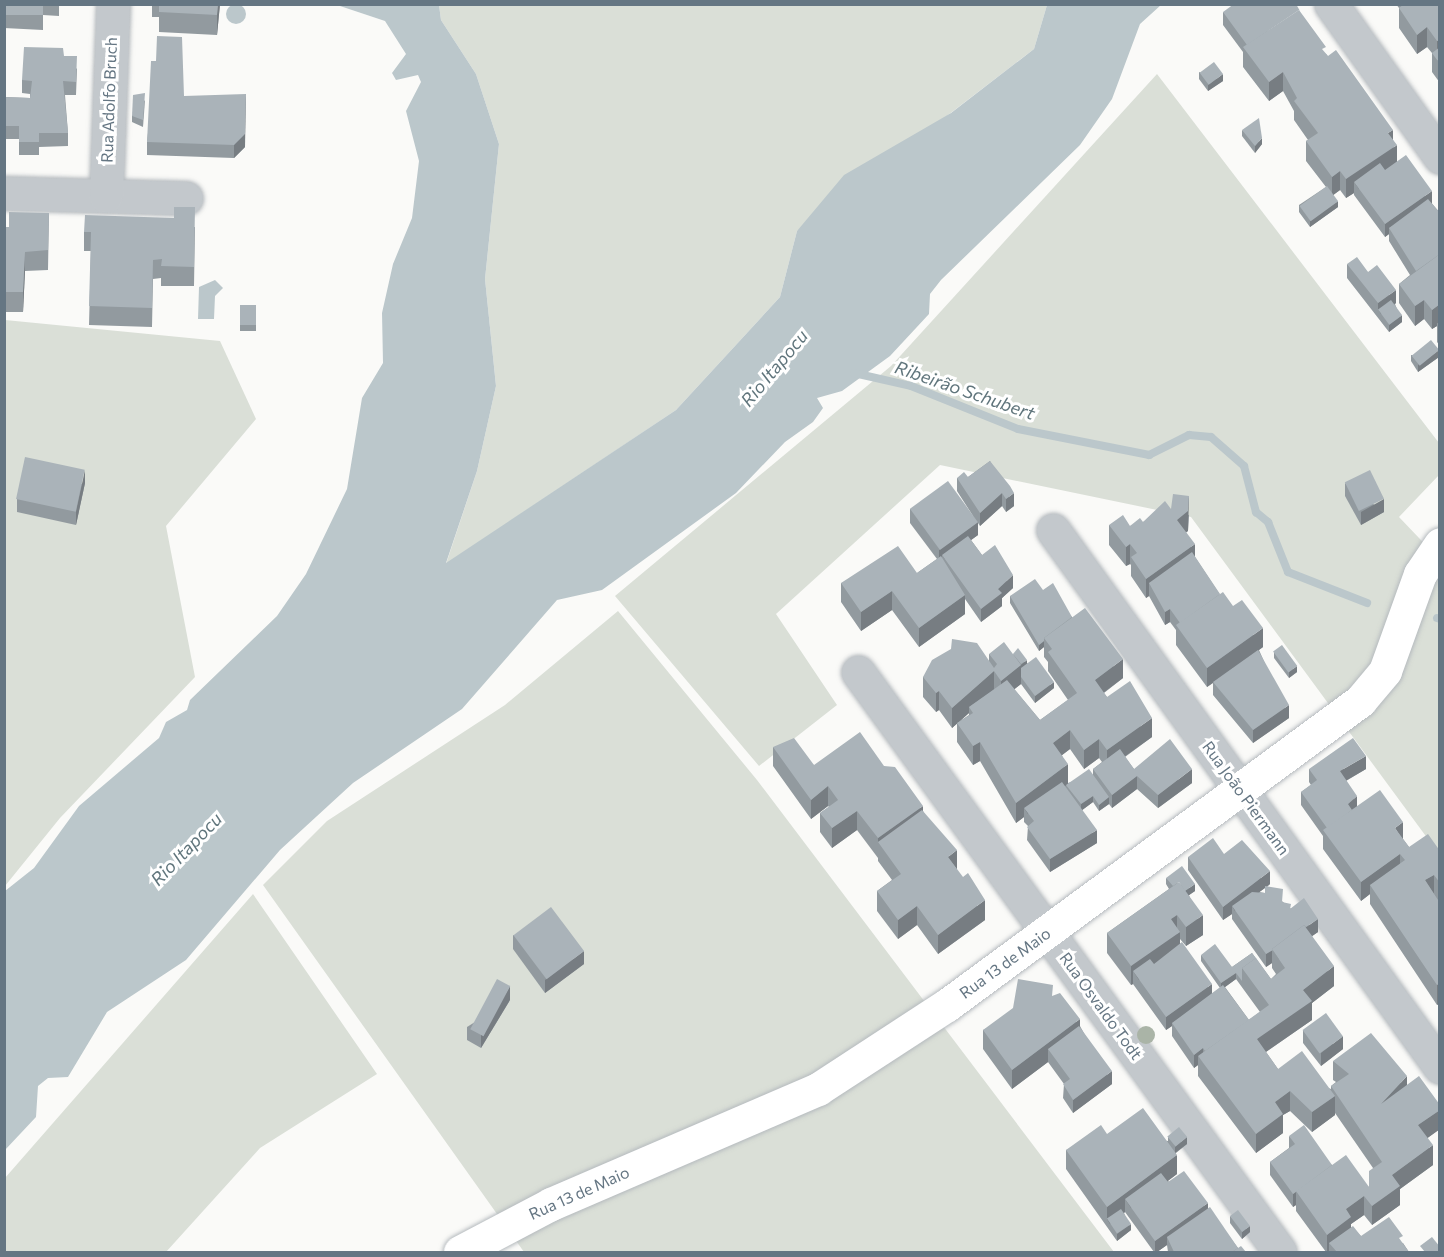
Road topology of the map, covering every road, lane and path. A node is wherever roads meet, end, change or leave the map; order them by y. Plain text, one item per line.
1 (113, 4) edge
2 (1331, 4) edge
3 (1440, 156) edge
4 (4, 193) edge
5 (106, 196) junction
6 (186, 198) dead end
7 (1053, 530) dead end
8 (1440, 544) edge
9 (858, 672) dead end
10 (1241, 791) junction
11 (1047, 932) junction
12 (1440, 1067) edge
13 (460, 1252) edge
14 (1280, 1252) edge

1 - 5 street, Rua Adolfo Bruch
2 - 3 street
4 - 5 street
5 - 6 street
7 - 10 street, Rua João Piermann
8 - 10 main road, Rua 13 de Maio
9 - 11 street, Rua Osvaldo Todt
10 - 11 main road, Rua 13 de Maio
10 - 12 street, Rua João Piermann
11 - 13 main road, Rua 13 de Maio
11 - 14 street, Rua Osvaldo Todt

